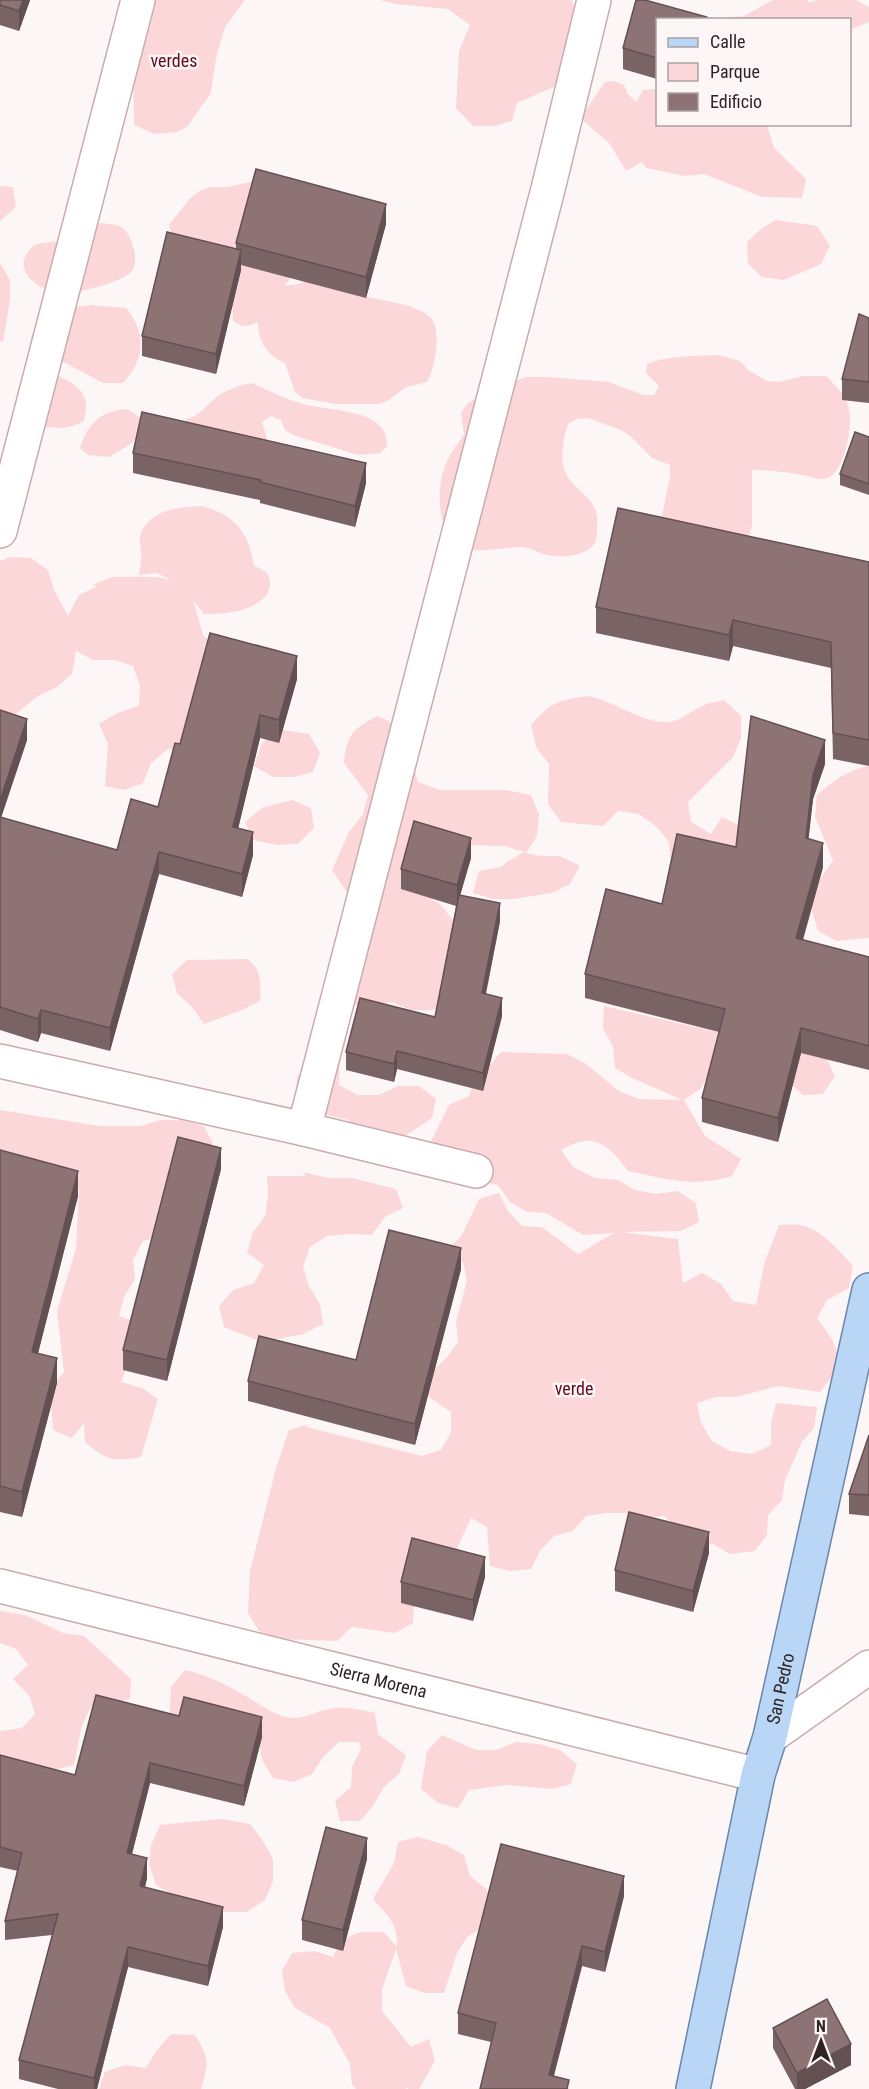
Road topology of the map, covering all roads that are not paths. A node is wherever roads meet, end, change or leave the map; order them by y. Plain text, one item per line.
1 (138, 0) edge
2 (594, 0) edge
3 (0, 531) edge
4 (0, 1061) edge
5 (304, 1129) junction
6 (476, 1171) dead end
7 (869, 1290) edge
8 (0, 1586) edge
9 (869, 1667) edge
10 (770, 1737) junction
11 (758, 1775) junction
12 (693, 2089) edge

1 - 3 street
2 - 5 street
4 - 5 street
5 - 6 street
7 - 10 main road, San Pedro
8 - 11 street, Sierra Morena
9 - 10 street
10 - 11 main road, San Pedro
11 - 12 main road, San Pedro

